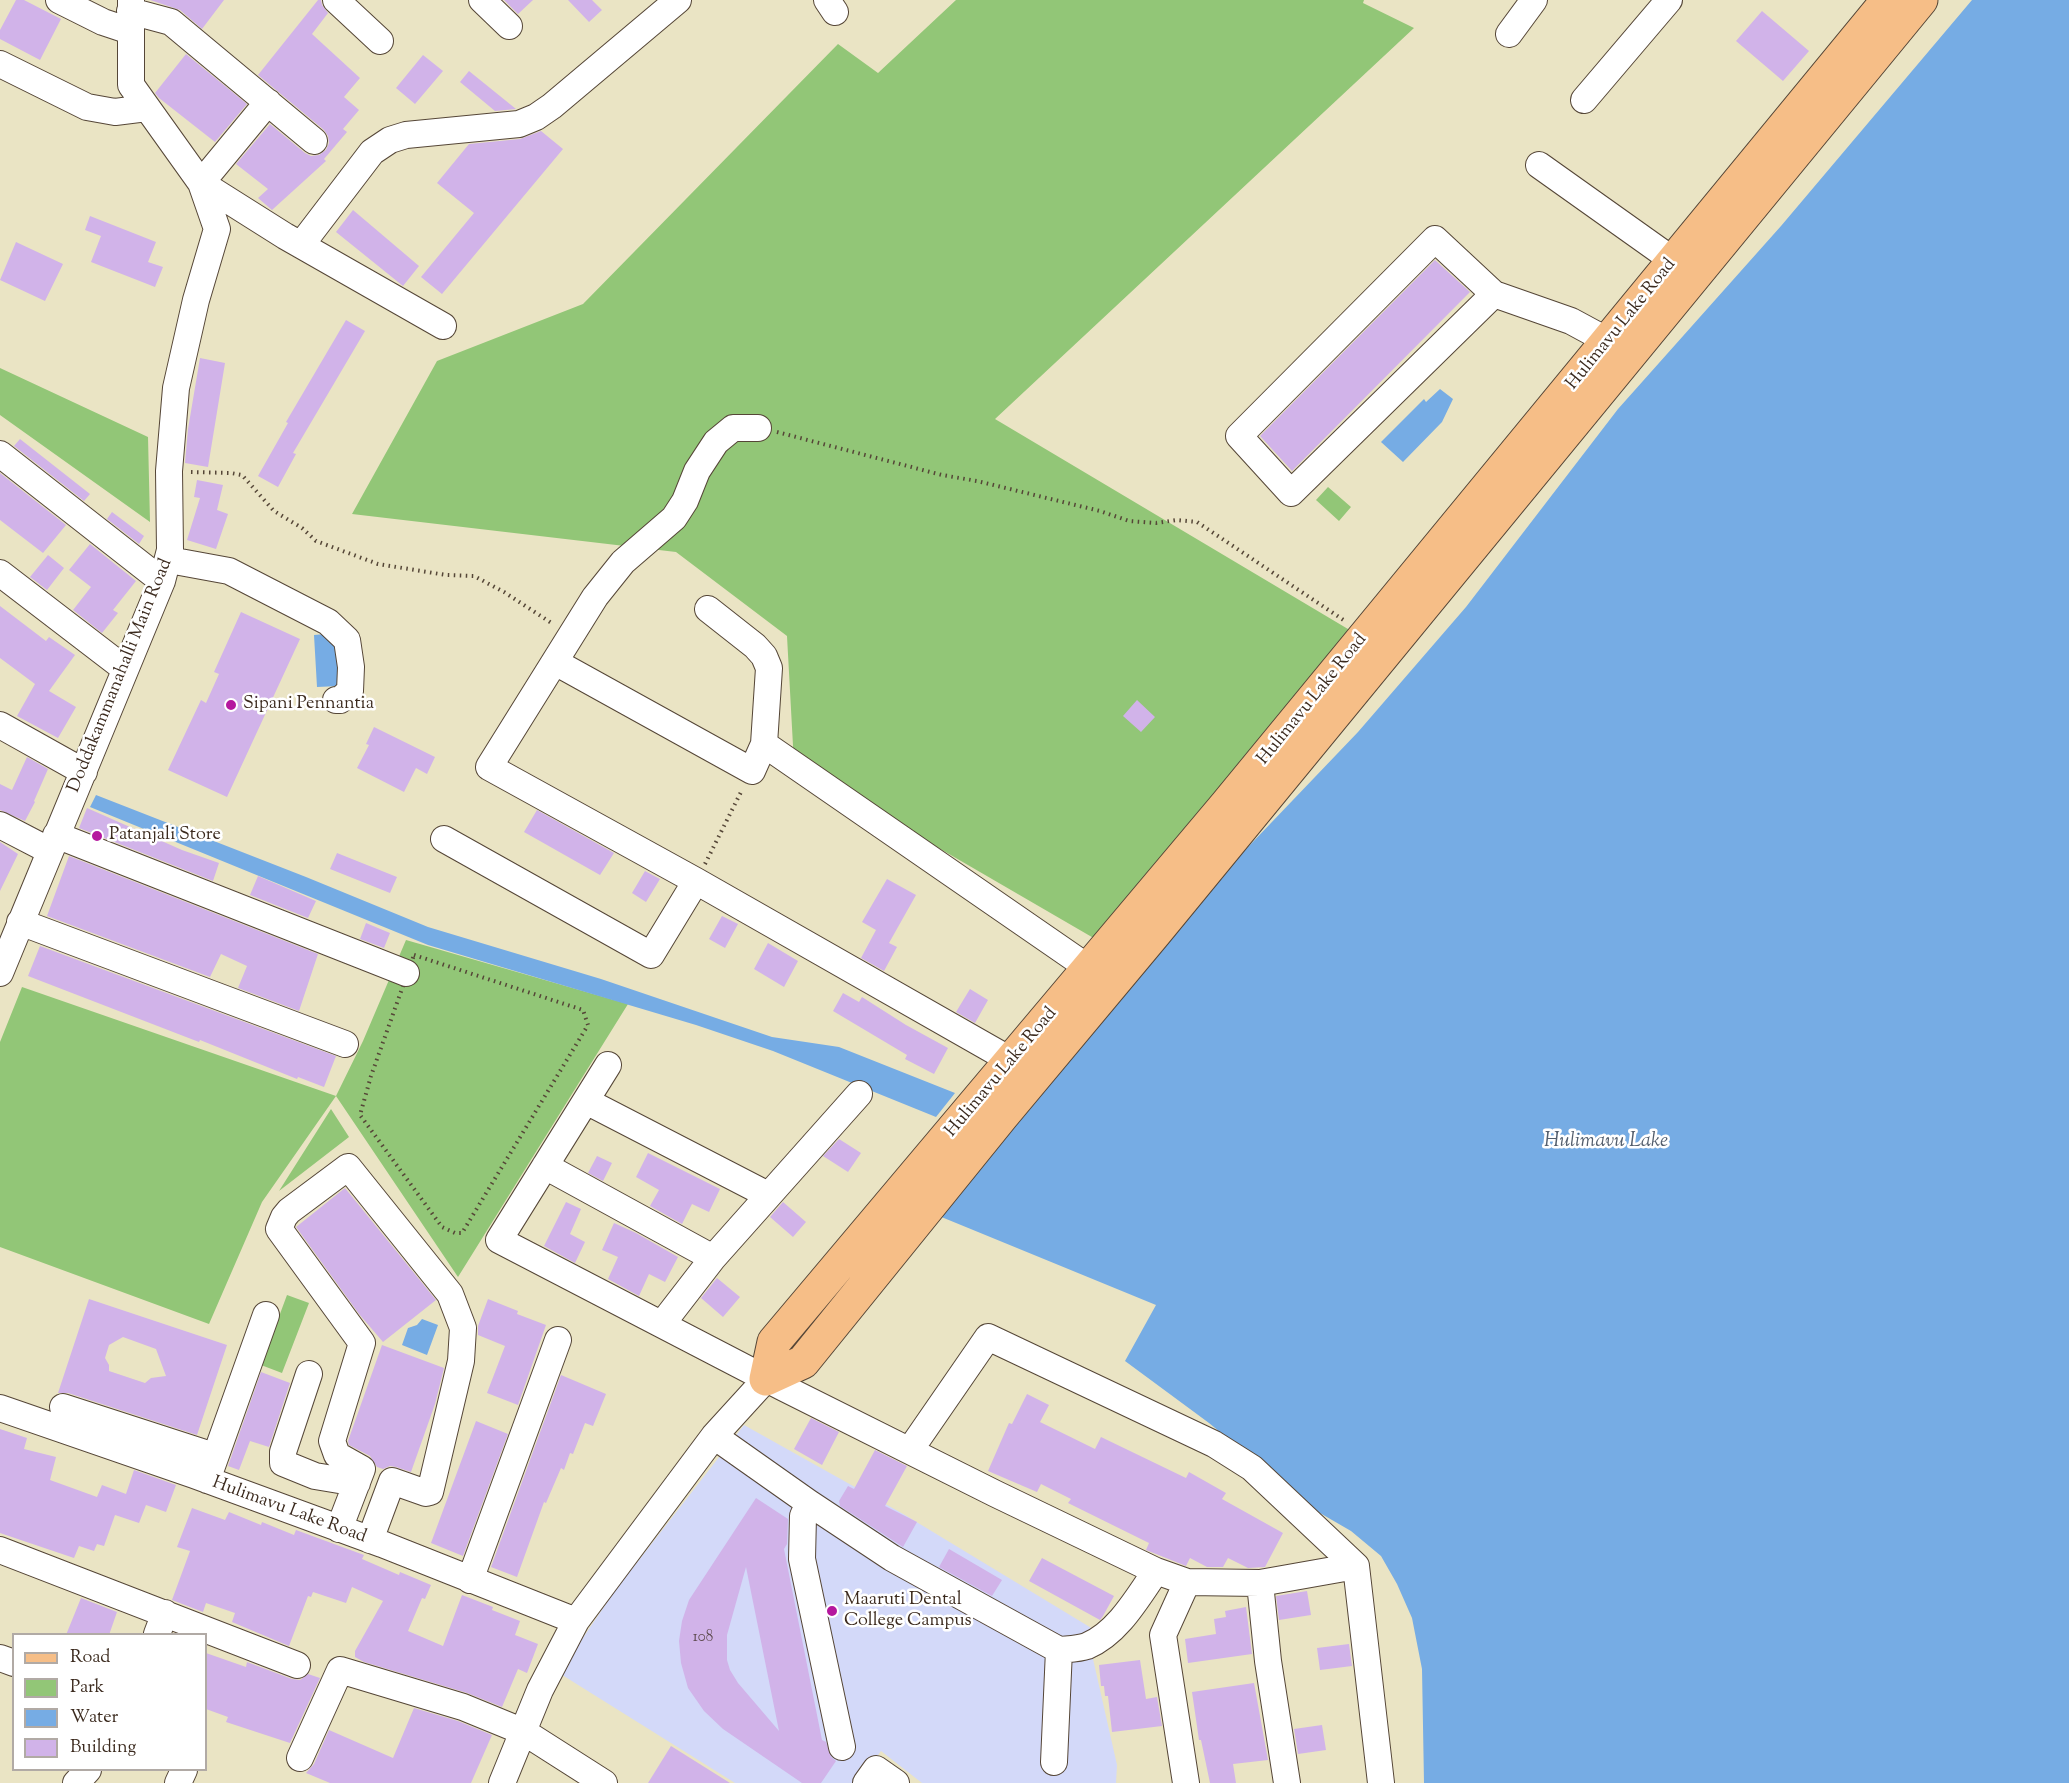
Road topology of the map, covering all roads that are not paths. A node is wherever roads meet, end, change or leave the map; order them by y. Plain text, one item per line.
1 (58, 0) edge
2 (336, 0) edge
3 (482, 0) edge
4 (678, 0) edge
5 (1534, 0) edge
6 (1669, 0) edge
7 (1902, 3) edge
8 (130, 14) edge
9 (509, 26) dead end
10 (1509, 34) dead end
11 (380, 41) dead end
12 (0, 64) edge
13 (1584, 100) dead end
14 (268, 102) junction
15 (147, 108) junction
16 (314, 141) dead end
17 (1539, 165) dead end
18 (201, 183) junction
19 (301, 245) junction
20 (1674, 261) junction
21 (1494, 294) junction
22 (443, 326) dead end
23 (1608, 341) junction
24 (758, 428) road end
25 (0, 454) edge
26 (166, 571) junction
27 (0, 573) edge
28 (708, 609) dead end
29 (555, 662) junction
30 (125, 669) junction
31 (336, 700) dead end
32 (0, 725) edge
33 (764, 744) junction
34 (84, 772) junction
35 (0, 825) edge
36 (444, 839) dead end
37 (53, 843) junction
38 (696, 881) junction
39 (20, 922) junction
40 (1090, 969) junction
41 (0, 973) edge
42 (406, 973) road end
43 (345, 1044) dead end
44 (608, 1065) dead end
45 (1023, 1070) junction
46 (860, 1094) dead end
47 (586, 1101) junction
48 (545, 1166) junction
49 (380, 1186) dead end
50 (768, 1195) junction
51 (713, 1258) junction
52 (450, 1294) junction
53 (266, 1315) dead end
54 (662, 1324) junction
55 (242, 1340) dead end
56 (558, 1340) dead end
57 (309, 1374) dead end
58 (756, 1390) junction
59 (63, 1407) dead end
60 (0, 1408) edge
61 (714, 1436) junction
62 (909, 1450) junction
63 (202, 1452) junction
64 (359, 1476) junction
65 (200, 1478) junction
66 (392, 1481) junction
67 (808, 1503) junction
68 (339, 1529) junction
69 (370, 1540) junction
70 (0, 1550) edge
71 (1356, 1566) junction
72 (1156, 1571) junction
73 (470, 1580) junction
74 (1187, 1582) junction
75 (1260, 1583) junction
76 (576, 1621) junction
77 (161, 1624) edge
78 (191, 1633) edge
79 (207, 1638) edge
80 (1059, 1650) junction
81 (297, 1665) dead end
82 (524, 1732) junction
83 (842, 1747) dead end
84 (300, 1758) dead end
85 (1054, 1762) dead end
86 (87, 1771) edge
87 (76, 1783) edge
88 (502, 1783) edge
89 (604, 1783) edge
90 (866, 1783) edge
91 (896, 1783) edge
92 (1186, 1783) edge
93 (1287, 1783) edge
94 (1381, 1783) edge

1 - 8 street
2 - 11 street
3 - 9 street
4 - 19 street
5 - 10 street
6 - 13 street
7 - 20 main road, Hulimavu Lake Road
7 - 45 main road, Hulimavu Lake Road
8 - 14 street
8 - 15 street, Doddakammanahalli Main Road
12 - 15 street
14 - 16 street
14 - 18 street
15 - 18 street, Doddakammanahalli Main Road
17 - 20 street
18 - 19 street
18 - 26 street, Doddakammanahalli Main Road
19 - 22 street
20 - 23 main road, Hulimavu Lake Road
21 - 21 street
21 - 23 street
23 - 40 main road, Hulimavu Lake Road
24 - 29 street
25 - 26 street
26 - 30 street, Doddakammanahalli Main Road
26 - 31 street
27 - 30 street
28 - 33 street
29 - 33 street
29 - 38 street
30 - 34 street, Doddakammanahalli Main Road
32 - 34 street
33 - 40 street
34 - 37 street, Doddakammanahalli Main Road
35 - 37 street
36 - 38 street
37 - 39 street, Doddakammanahalli Main Road
37 - 42 street
38 - 45 street
39 - 41 street, Doddakammanahalli Main Road
39 - 43 street
40 - 45 main road, Hulimavu Lake Road
44 - 47 street
45 - 58 main road, Hulimavu Lake Road
46 - 50 street
47 - 48 street
47 - 50 street
48 - 51 street
48 - 54 street
49 - 52 street
50 - 51 street
51 - 54 street
52 - 64 street
52 - 66 street
53 - 65 street
54 - 58 street
55 - 63 street
56 - 73 street
57 - 64 street
58 - 61 street
58 - 62 street
59 - 63 street
60 - 65 street, Hulimavu Lake Road
61 - 67 street
61 - 76 street
62 - 71 street
62 - 72 street
63 - 65 street
64 - 66 street
64 - 68 street
65 - 68 street, Hulimavu Lake Road
66 - 69 street
67 - 80 street
67 - 83 street
68 - 69 street, Hulimavu Lake Road
69 - 73 street, Hulimavu Lake Road
70 - 77 street
71 - 75 street
71 - 94 street
72 - 74 street
72 - 80 street
73 - 76 street, Hulimavu Lake Road
74 - 75 street
74 - 92 street
75 - 93 street
76 - 82 street
77 - 78 street
79 - 81 street
80 - 85 street
82 - 84 street
82 - 88 street
82 - 89 street
86 - 87 street
90 - 91 street

